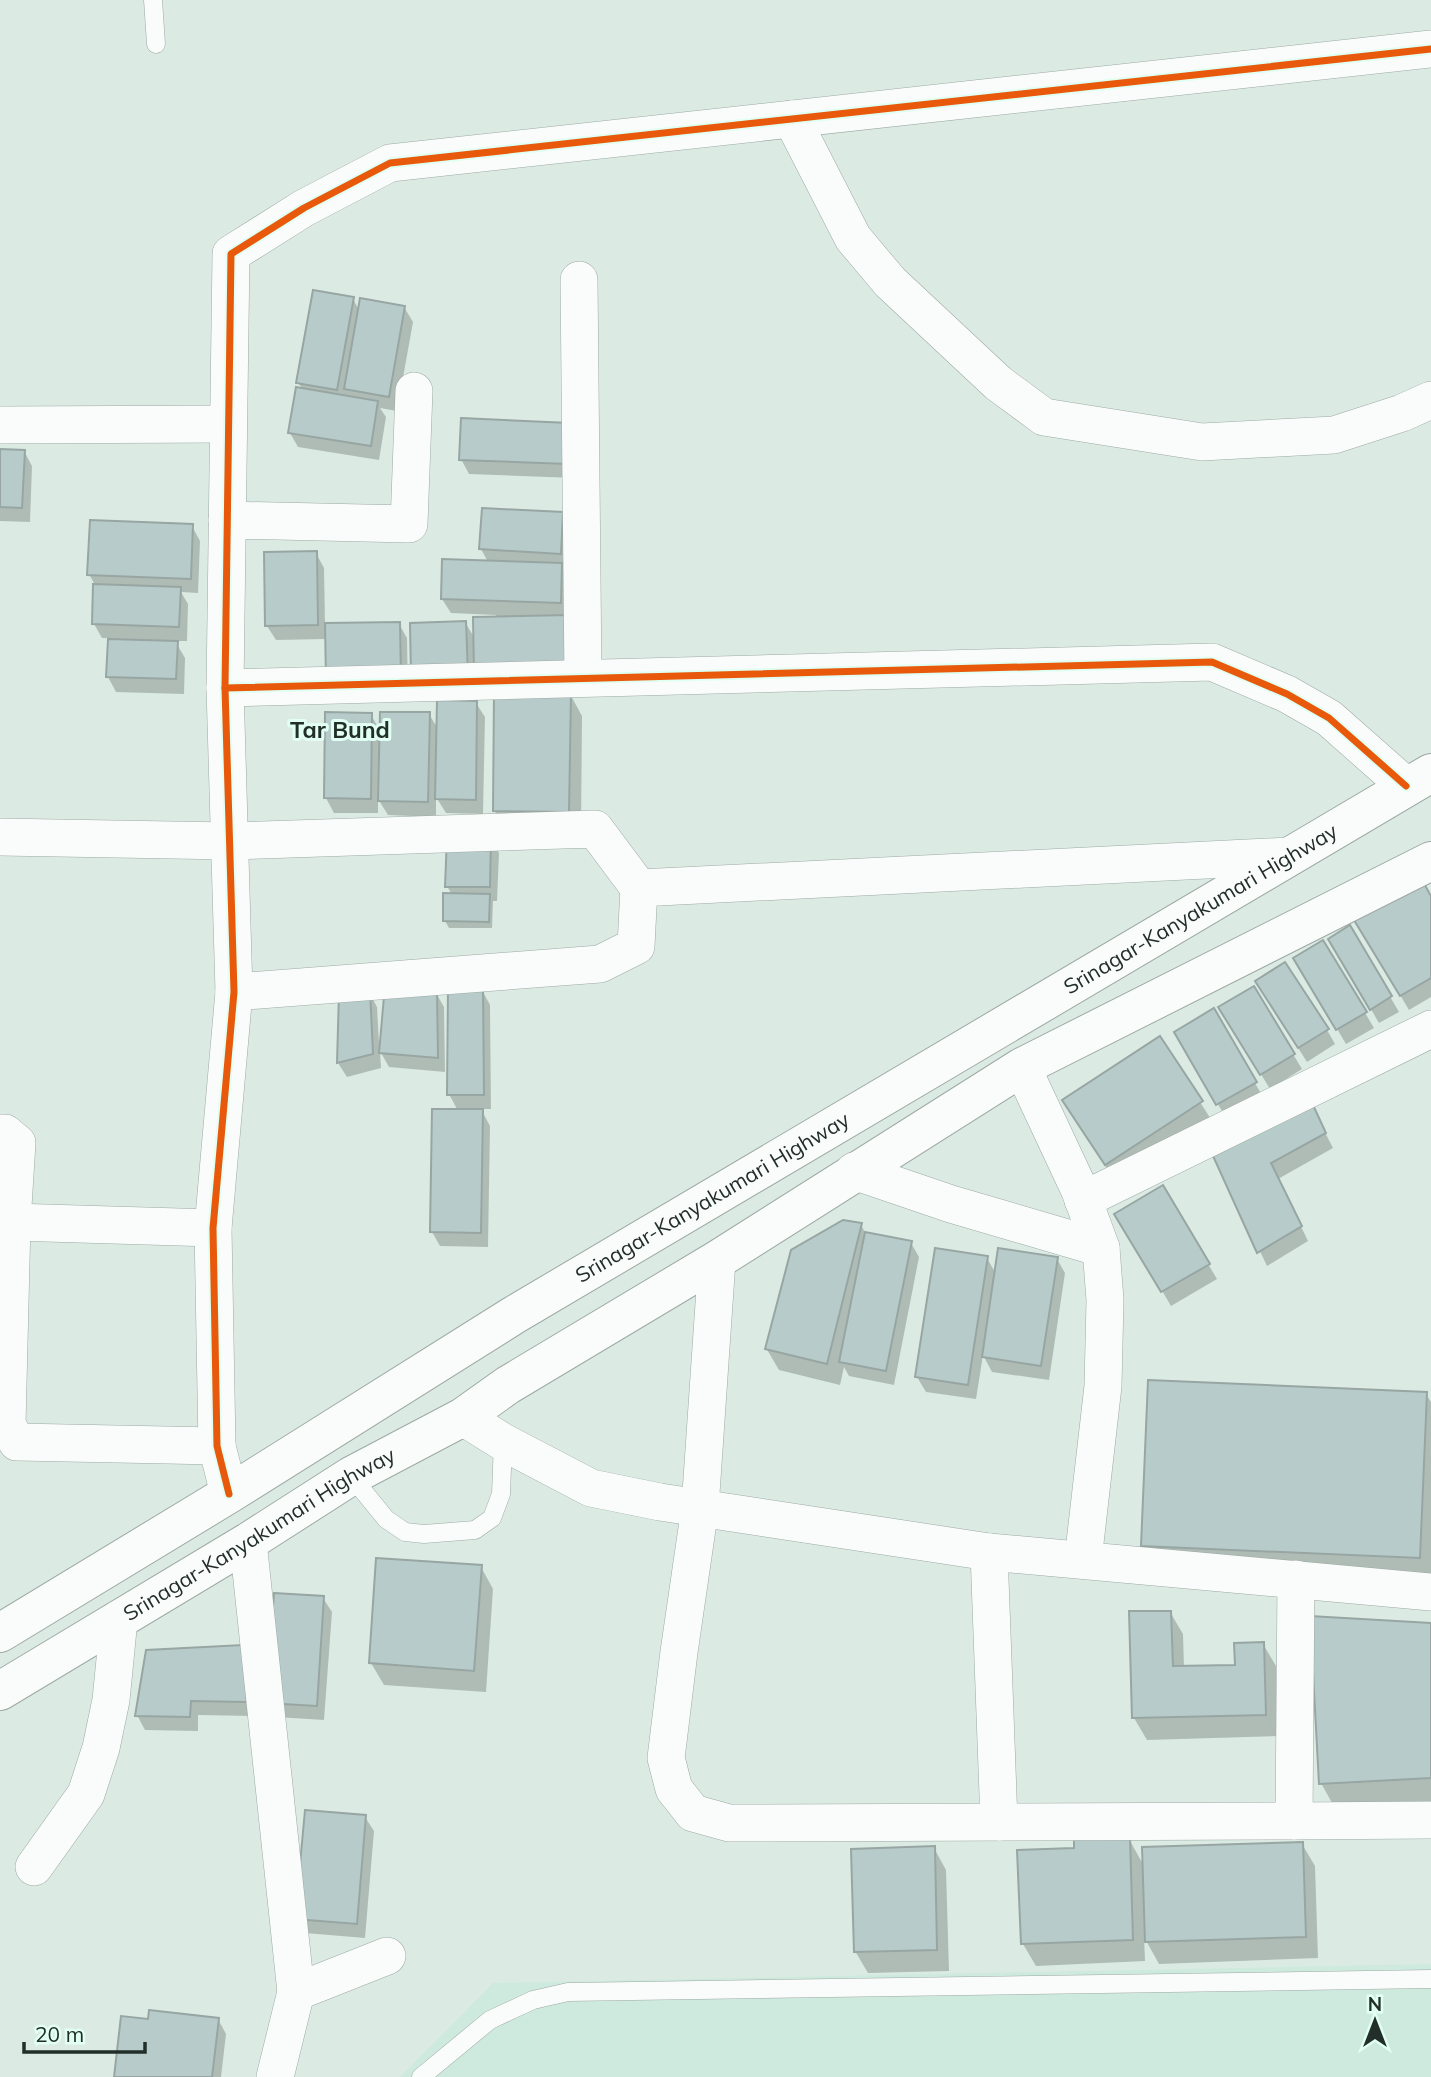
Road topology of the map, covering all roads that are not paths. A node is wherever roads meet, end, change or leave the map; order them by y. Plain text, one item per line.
1 (153, 0) edge
2 (156, 44) dead end
3 (1431, 49) edge
4 (792, 119) junction
5 (579, 280) dead end
6 (414, 391) dead end
7 (1431, 400) edge
8 (228, 424) junction
9 (0, 425) edge
10 (227, 520) junction
11 (583, 678) junction
12 (225, 688) junction
13 (1424, 775) edge
14 (0, 837) edge
15 (230, 841) junction
16 (1289, 856) junction
17 (1431, 861) edge
18 (639, 888) junction
19 (234, 992) junction
20 (1431, 1029) edge
21 (1022, 1066) junction
22 (0, 1133) edge
23 (854, 1171) junction
24 (1083, 1200) junction
25 (12, 1222) junction
26 (213, 1228) junction
27 (1101, 1248) junction
28 (717, 1260) junction
29 (463, 1417) junction
30 (503, 1442) junction
31 (217, 1446) junction
32 (351, 1476) junction
33 (229, 1494) junction
34 (700, 1508) junction
35 (248, 1542) junction
36 (989, 1552) junction
37 (1083, 1560) junction
38 (1296, 1579) junction
39 (1431, 1592) edge
40 (119, 1619) junction
41 (0, 1633) edge
42 (0, 1690) edge
43 (1431, 1820) edge
44 (1294, 1821) junction
45 (999, 1822) junction
46 (34, 1867) dead end
47 (387, 1956) dead end
48 (1431, 1979) edge
49 (296, 1992) junction
50 (275, 2077) edge
51 (421, 2077) edge

1 - 2 lane
3 - 4 street
4 - 7 street
4 - 8 street
5 - 11 street
6 - 10 street
8 - 9 street
8 - 10 street
10 - 12 street
11 - 12 street
11 - 13 street
12 - 15 street
13 - 16 highway, Srinagar-Kanyakumari Highway
14 - 15 street
15 - 18 street
15 - 19 street
16 - 18 street
16 - 33 highway, Srinagar-Kanyakumari Highway
17 - 21 highway, Srinagar-Kanyakumari Highway
18 - 19 street
19 - 26 street
20 - 24 street
21 - 23 highway, Srinagar-Kanyakumari Highway
21 - 24 street
22 - 25 street
23 - 27 street
23 - 28 highway, Srinagar-Kanyakumari Highway
24 - 27 street
25 - 26 street
25 - 31 street
26 - 31 street
27 - 37 street
28 - 29 highway, Srinagar-Kanyakumari Highway
28 - 34 street
29 - 30 street
29 - 32 highway, Srinagar-Kanyakumari Highway
30 - 32 lane
30 - 34 street
31 - 33 street
32 - 35 highway, Srinagar-Kanyakumari Highway
33 - 41 highway, Srinagar-Kanyakumari Highway
34 - 36 street
34 - 45 street
35 - 40 highway, Srinagar-Kanyakumari Highway
35 - 49 street
36 - 37 street
36 - 45 street
37 - 38 street
38 - 39 street
38 - 44 street
40 - 42 highway, Srinagar-Kanyakumari Highway
40 - 46 street
43 - 44 street
44 - 45 street
47 - 49 street
48 - 51 lane
49 - 50 street

